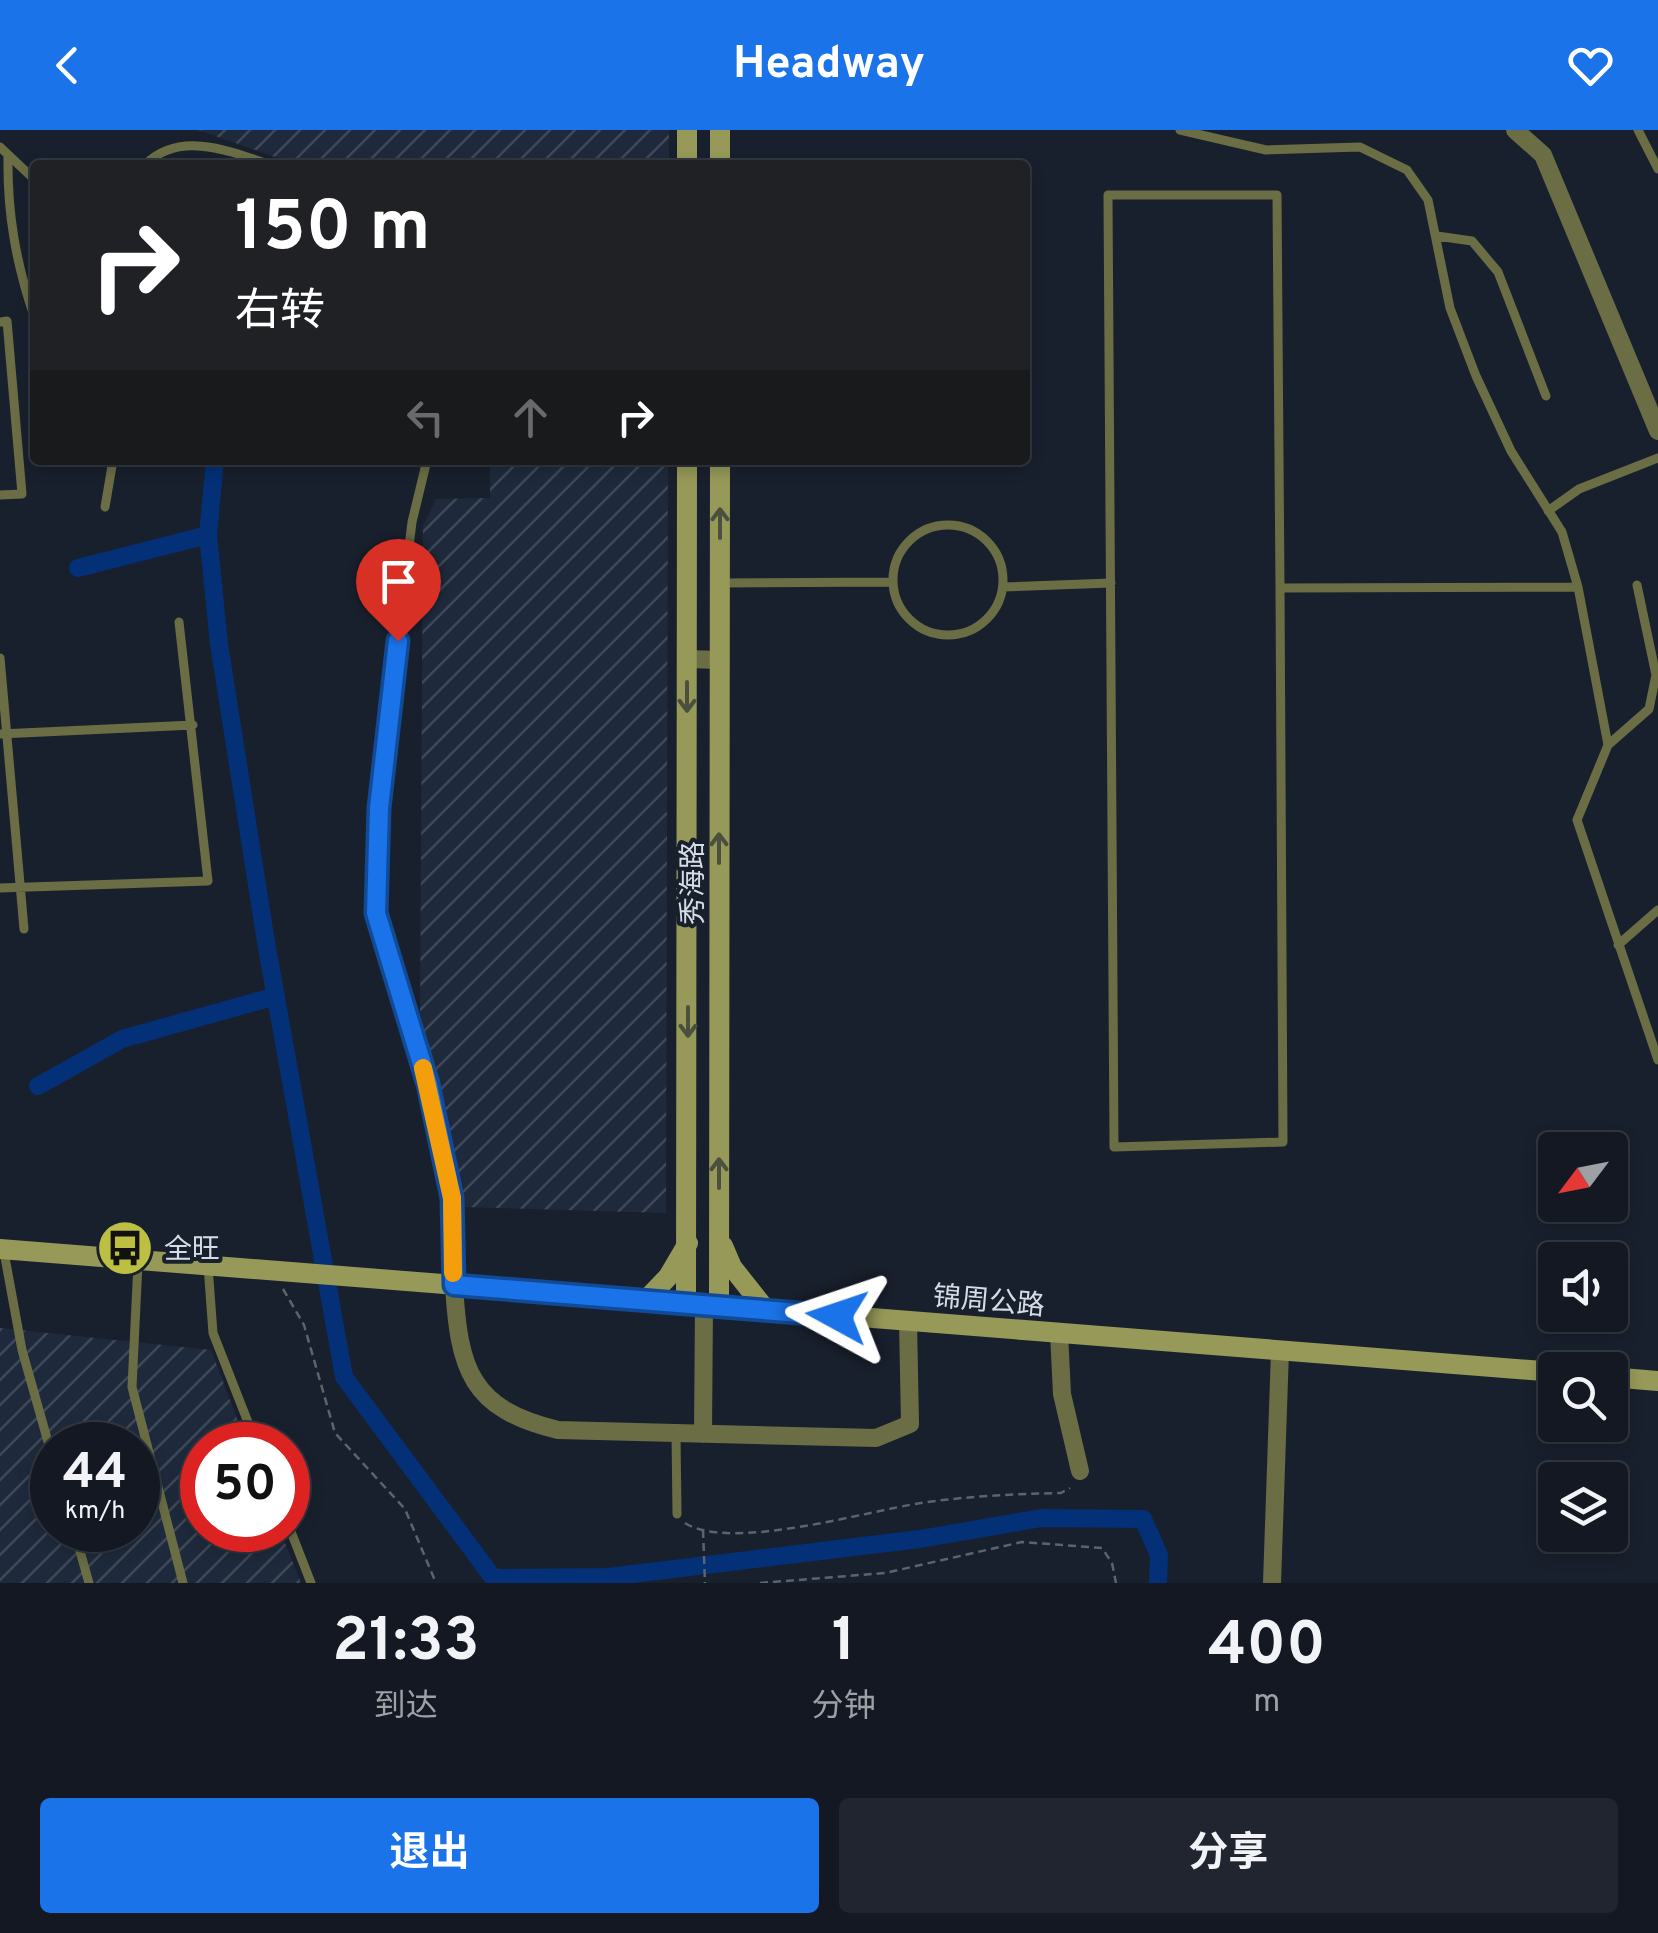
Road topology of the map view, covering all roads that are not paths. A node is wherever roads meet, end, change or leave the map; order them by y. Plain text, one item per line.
1 (688, 130) edge
2 (720, 130) edge
3 (1180, 130) edge
4 (1638, 130) edge
5 (1518, 131) edge
6 (4, 151) edge
7 (150, 160) edge
8 (256, 160) edge
9 (687, 160) edge
10 (720, 160) edge
11 (1658, 170) edge
12 (30, 175) edge
13 (1437, 236) junction
14 (30, 306) edge
15 (0, 322) edge
16 (1546, 396) dead end
17 (1658, 432) edge
18 (1658, 458) edge
19 (112, 465) edge
20 (425, 465) edge
21 (687, 465) edge
22 (720, 465) edge
23 (0, 496) edge
24 (104, 507) dead end
25 (1548, 511) junction
26 (893, 582) junction
27 (1110, 583) junction
28 (720, 584) junction
29 (1637, 585) dead end
30 (1002, 587) junction
31 (1578, 587) junction
32 (1280, 588) junction
33 (179, 622) dead end
34 (0, 658) edge
35 (687, 660) junction
36 (720, 660) junction
37 (192, 726) junction
38 (4, 734) edge
39 (1608, 745) junction
40 (0, 888) edge
41 (20, 888) junction
42 (1658, 910) edge
43 (24, 929) dead end
44 (1618, 945) junction
45 (1658, 1060) edge
46 (719, 1234) junction
47 (689, 1241) junction
48 (2, 1249) edge
49 (138, 1260) junction
50 (208, 1265) junction
51 (454, 1285) junction
52 (646, 1300) junction
53 (703, 1305) junction
54 (766, 1310) junction
55 (908, 1321) junction
56 (1059, 1333) junction
57 (1280, 1350) junction
58 (1538, 1371) edge
59 (1628, 1378) edge
60 (1658, 1380) edge
61 (42, 1422) edge
62 (247, 1422) edge
63 (676, 1434) junction
64 (703, 1434) junction
65 (1080, 1471) road end
66 (677, 1514) road end
67 (80, 1552) edge
68 (299, 1552) edge
69 (89, 1583) edge
70 (182, 1583) edge
71 (311, 1583) edge
72 (1272, 1583) edge

1 - 9 main road
2 - 10 main road
3 - 13 lane
4 - 11 lane
5 - 17 street
6 - 12 lane
6 - 14 lane
7 - 8 lane
13 - 16 lane
13 - 25 lane
15 - 23 lane
18 - 25 lane
19 - 24 lane
20 - 51 lane
21 - 35 main road, 秀海路
28 -> 22 main road, 秀海路
25 - 31 lane
26 - 28 lane
26 - 30 lane
26 - 30 lane
27 - 30 lane
27 - 32 lane
27 - 32 lane
28 - 36 main road, 秀海路
29 - 39 lane
31 - 32 lane
31 - 39 lane
33 - 37 lane
34 - 38 lane
35 - 36 street
35 -> 47 main road, 秀海路
46 -> 36 main road, 秀海路
37 - 38 lane
37 - 41 lane
38 - 41 lane
39 - 44 lane
40 - 41 lane
41 - 43 lane
42 - 44 lane
44 - 45 lane
46 - 53 main road, 秀海路
46 - 54 main road
47 - 52 main road
47 - 53 main road, 秀海路
48 - 49 main road, 锦周公路
48 - 61 lane
49 - 50 main road, 锦周公路
49 - 70 lane
50 - 51 main road, 锦周公路
50 - 62 lane
51 - 52 main road, 锦周公路
51 - 63 street
52 - 53 main road, 锦周公路
53 - 54 main road, 锦周公路
53 - 64 street
54 - 55 main road, 锦周公路
55 - 56 main road, 锦周公路
55 - 64 street
56 - 57 main road, 锦周公路
56 - 65 street
57 - 58 main road, 锦周公路
57 - 72 street
59 - 60 main road
63 - 64 street
63 - 66 lane
67 - 69 lane
68 - 71 lane

